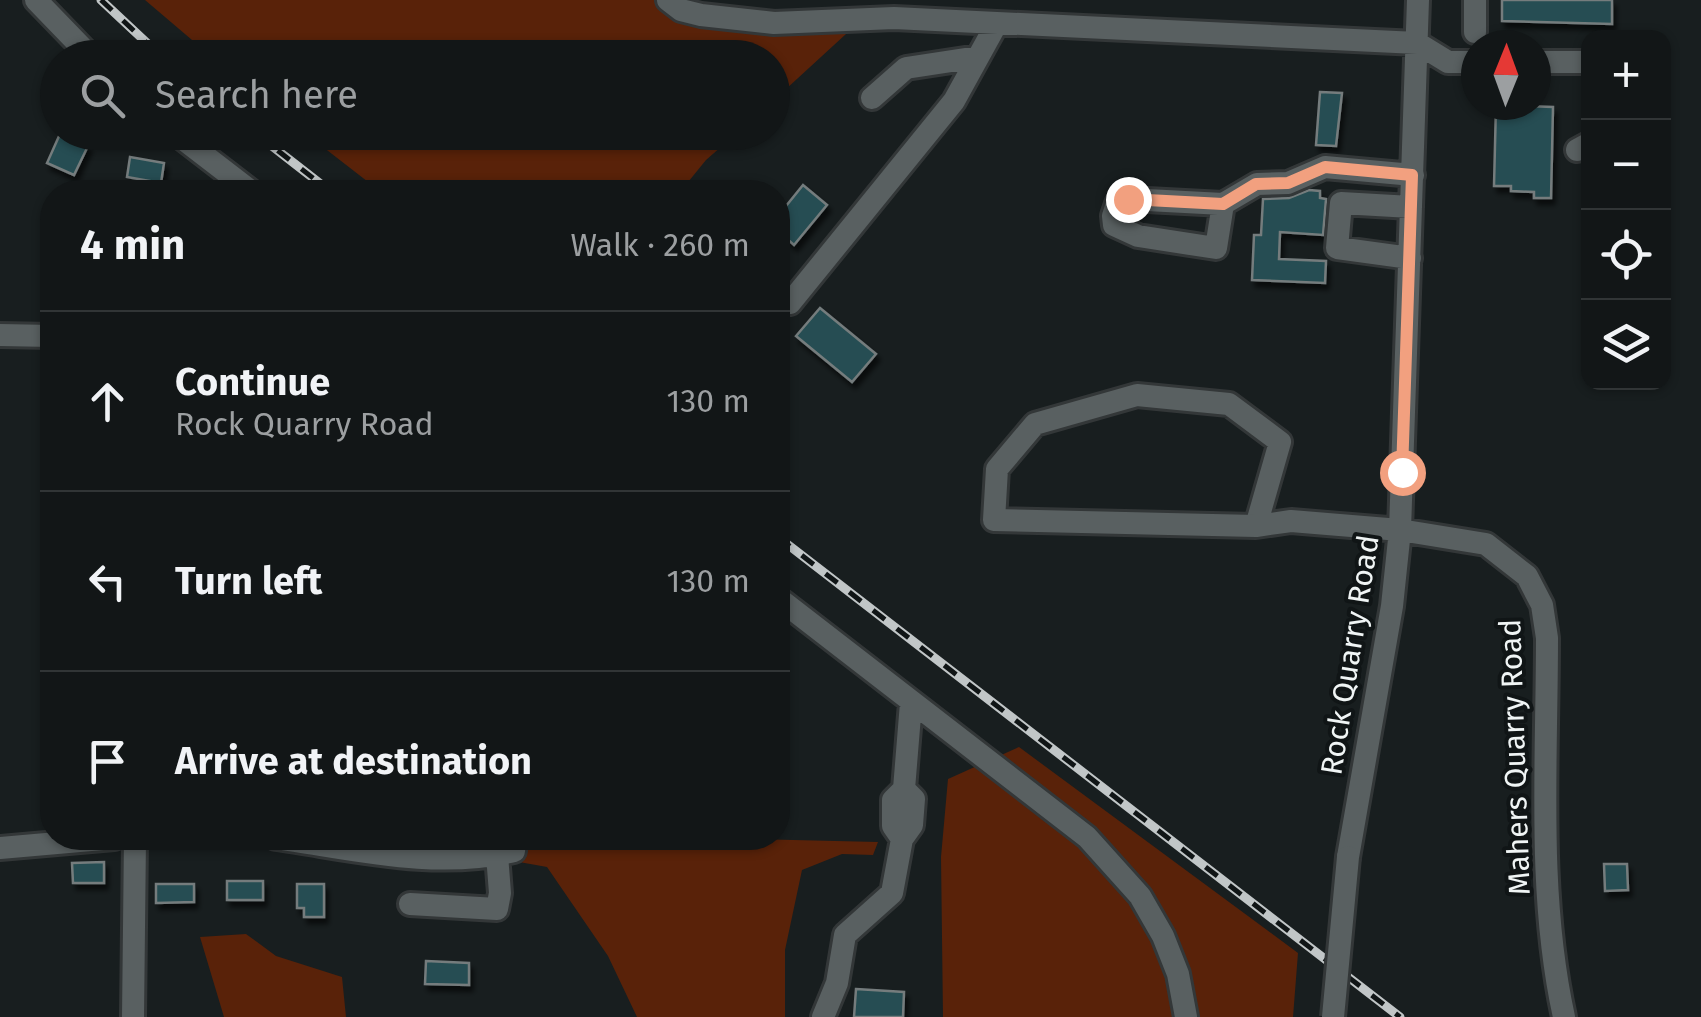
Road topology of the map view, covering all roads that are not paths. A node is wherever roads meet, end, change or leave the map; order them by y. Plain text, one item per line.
1 (36, 0) edge
2 (668, 0) edge
3 (1418, 0) edge
4 (1475, 0) edge
5 (775, 11) edge
6 (997, 23) junction
7 (1474, 30) edge
8 (75, 40) edge
9 (1417, 44) junction
10 (978, 57) junction
11 (1461, 62) edge
12 (1551, 62) edge
13 (1581, 62) edge
14 (872, 98) dead end
15 (197, 150) edge
16 (1412, 175) junction
17 (236, 180) edge
18 (1223, 204) dead end
19 (1411, 207) junction
20 (1410, 258) junction
21 (790, 304) dead end
22 (0, 335) edge
23 (40, 336) edge
24 (1256, 526) junction
25 (1400, 530) junction
26 (790, 607) edge
27 (911, 703) junction
28 (40, 844) edge
29 (0, 848) edge
30 (134, 850) edge
31 (363, 850) edge
32 (504, 850) edge
33 (509, 850) edge
34 (410, 904) dead end
35 (134, 1017) edge
36 (822, 1017) edge
37 (1186, 1017) edge
38 (1333, 1017) edge
39 (1564, 1017) edge

1 - 8 street
2 - 5 street
3 - 9 street, Rock Quarry Road
4 - 7 street
5 - 6 street
6 - 9 street
6 - 10 street
9 - 11 street
9 - 16 street, Rock Quarry Road
10 - 14 street
10 - 21 street
12 - 13 street
15 - 17 street
16 - 18 street
16 - 19 street, Rock Quarry Road
19 - 20 street, Rock Quarry Road
19 - 20 street
20 - 25 street, Rock Quarry Road
22 - 23 street
24 - 24 street, Mahers Quarry Road
24 - 25 street, Mahers Quarry Road
25 - 38 street, Rock Quarry Road, bridge
25 - 39 street, Mahers Quarry Road
26 - 27 street
27 - 36 street
27 - 37 street
28 - 29 street
30 - 35 street
31 - 32 street
33 - 34 street

